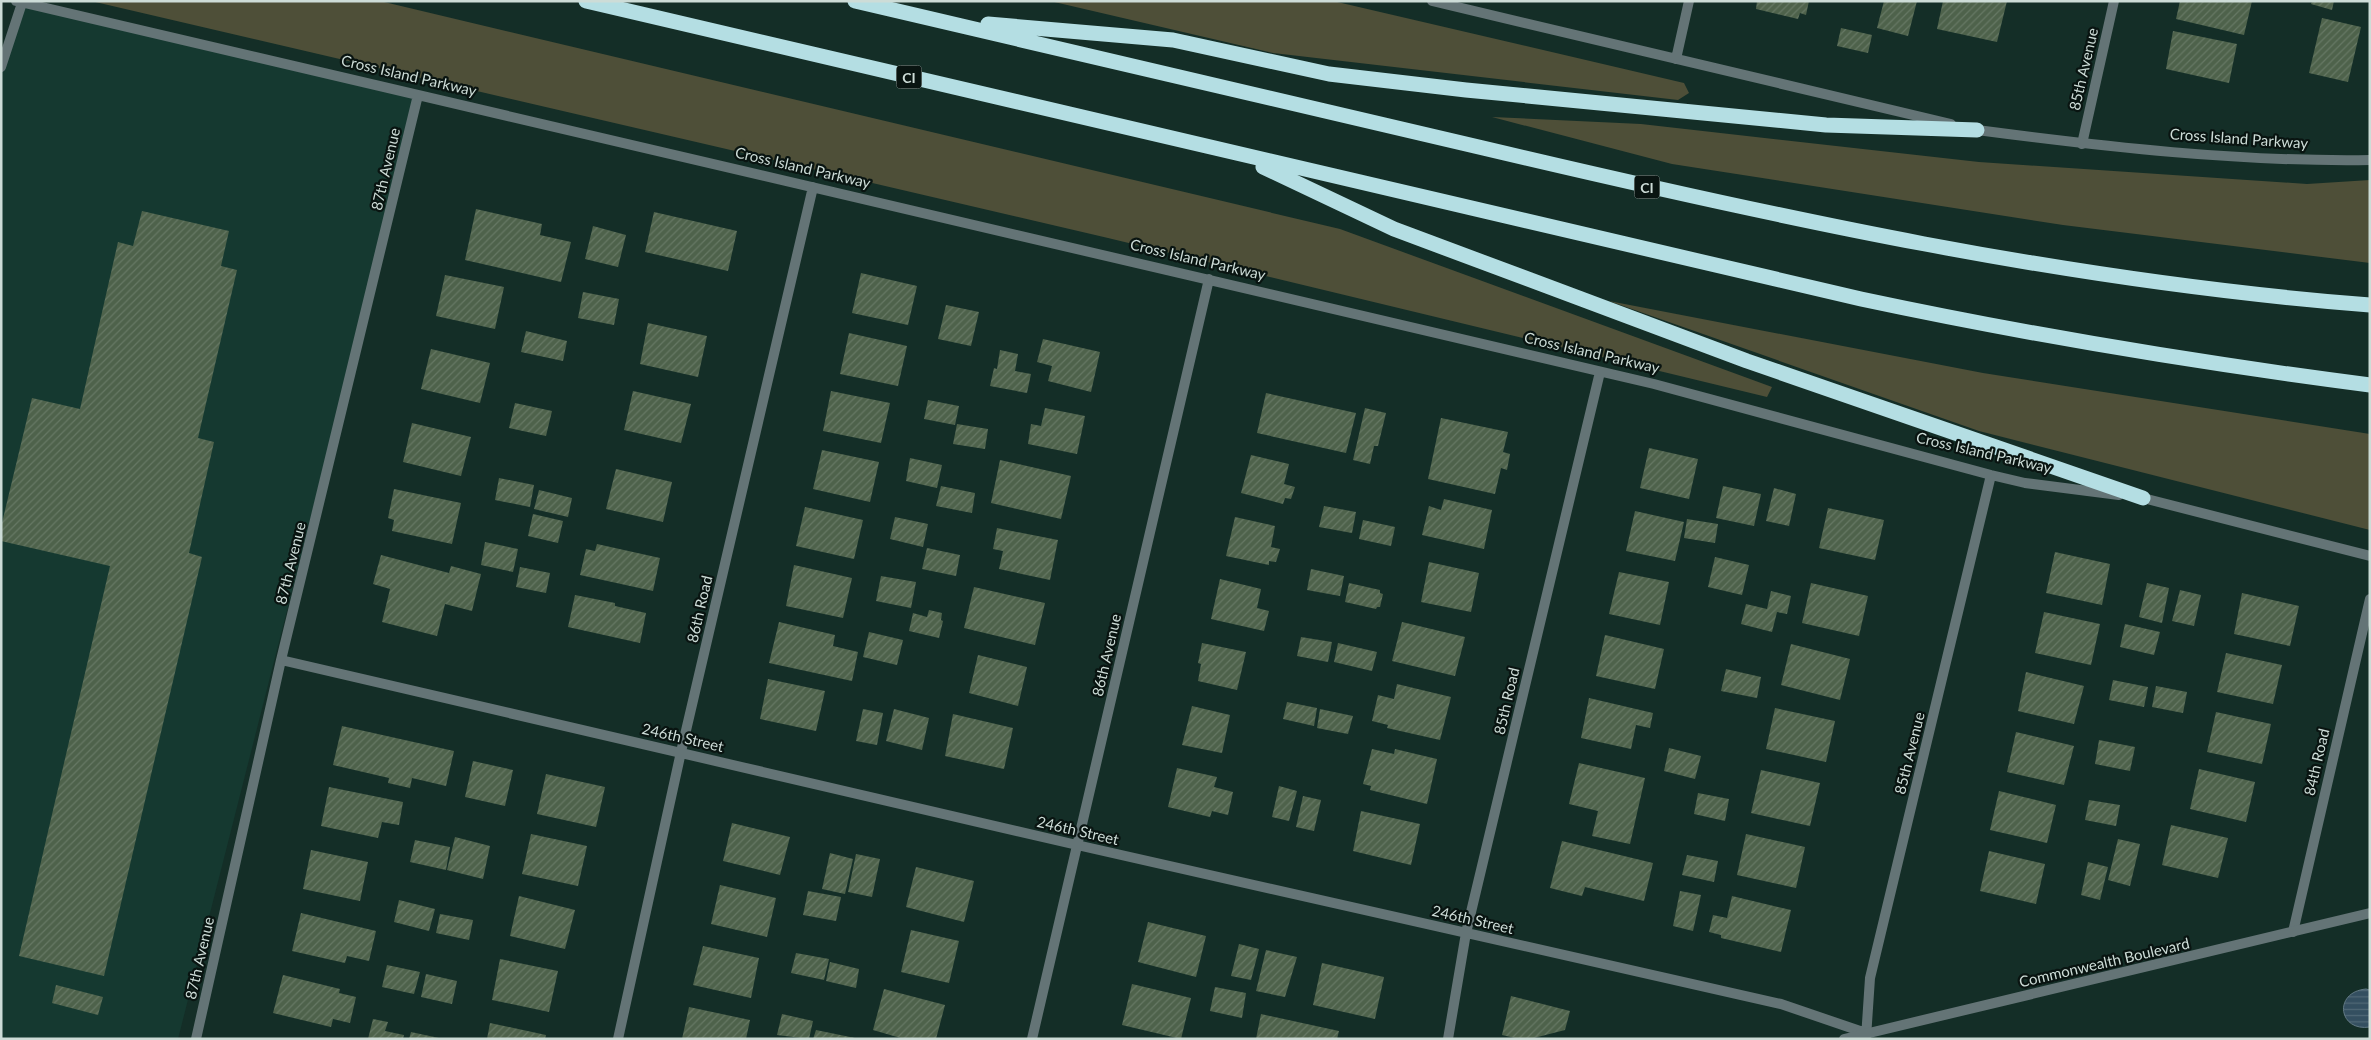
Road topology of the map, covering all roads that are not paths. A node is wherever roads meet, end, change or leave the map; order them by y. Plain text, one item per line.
1 (586, 1) edge
2 (854, 1) edge
3 (1432, 1) edge
4 (1689, 1) edge
5 (2114, 1) edge
6 (19, 2) edge
7 (934, 20) junction
8 (1676, 59) junction
9 (1, 67) edge
10 (418, 95) junction
11 (1976, 130) junction
12 (2082, 144) junction
13 (1232, 152) junction
14 (2370, 160) edge
15 (813, 187) junction
16 (1209, 279) junction
17 (2370, 305) edge
18 (1600, 372) junction
19 (2370, 385) edge
20 (1991, 475) junction
21 (2143, 498) junction
22 (2370, 556) edge
23 (2370, 599) edge
24 (281, 660) junction
25 (681, 752) junction
26 (1077, 845) junction
27 (2370, 913) edge
28 (2293, 932) junction
29 (1466, 933) junction
30 (1866, 1036) edge
31 (196, 1039) edge
32 (618, 1039) edge
33 (1032, 1039) edge
34 (1448, 1039) edge
35 (1844, 1039) edge

1 - 13 highway, CI
2 - 7 highway, CI
3 - 8 street, Cross Island Parkway
4 - 8 street
5 - 12 street, 85th Avenue
6 - 9 street
6 - 10 street, Cross Island Parkway
7 - 11 highway
7 - 17 highway, CI
8 - 11 street, Cross Island Parkway
10 - 15 street, Cross Island Parkway
10 - 24 street, 87th Avenue
11 - 12 street, Cross Island Parkway
12 - 14 street, Cross Island Parkway
13 - 19 highway, CI
13 - 21 highway
15 - 16 street, Cross Island Parkway
15 - 25 street, 86th Road
16 - 18 street, Cross Island Parkway
16 - 26 street, 86th Avenue
18 - 20 street, Cross Island Parkway
18 - 29 street, 85th Road
20 - 21 street, Cross Island Parkway
20 - 30 street, 85th Avenue
21 - 22 street, Cross Island Parkway
23 - 28 street, 84th Road
24 - 25 street, 246th Street
24 - 31 street, 87th Avenue
25 - 26 street, 246th Street
25 - 32 street, 86th Road
26 - 29 street, 246th Street
26 - 33 street, 86th Avenue
27 - 28 street, Commonwealth Boulevard
28 - 30 street, Commonwealth Boulevard
29 - 30 street, 246th Street
29 - 34 street, 85th Road
30 - 35 street, Commonwealth Boulevard

